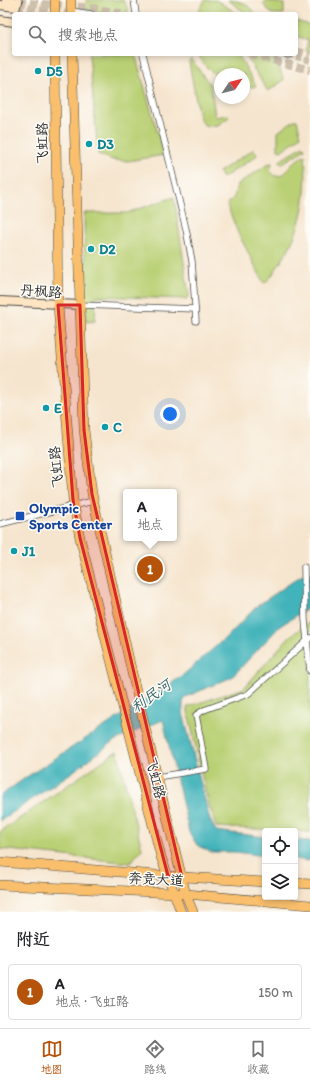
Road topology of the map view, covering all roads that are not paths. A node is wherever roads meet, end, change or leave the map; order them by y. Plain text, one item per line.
1 (6, 0) edge
2 (55, 0) edge
3 (71, 0) edge
4 (134, 0) edge
5 (0, 5) edge
6 (54, 12) edge
7 (71, 12) edge
8 (136, 12) edge
9 (0, 20) edge
10 (12, 22) edge
11 (55, 56) edge
12 (72, 56) edge
13 (143, 56) edge
14 (0, 301) edge
15 (58, 305) junction
16 (80, 306) junction
17 (195, 309) junction
18 (196, 321) dead end
19 (93, 501) junction
20 (74, 506) junction
21 (0, 524) edge
22 (304, 567) dead end
23 (308, 638) edge
24 (310, 672) edge
25 (157, 777) junction
26 (0, 862) edge
27 (168, 876) junction
28 (182, 877) junction
29 (262, 882) edge
30 (298, 883) edge
31 (310, 884) edge
32 (0, 885) edge
33 (175, 894) junction
34 (186, 895) junction
35 (310, 905) edge
36 (182, 912) edge
37 (193, 912) edge

1 - 5 street
2 - 6 main road
3 - 7 main road
4 - 8 street
9 - 10 street
11 - 15 main road, 飞虹路
12 - 16 main road, 飞虹路
13 - 17 street
14 - 15 street, 丹枫路
15 - 16 street, 丹枫路
15 - 20 main road, 飞虹路
16 - 17 street
16 - 19 main road, 飞虹路
17 - 18 street
19 - 20 street
19 - 25 main road, 飞虹路
20 - 21 street
20 - 27 main road, 飞虹路
22 - 23 street
23 - 24 street
23 - 25 street
25 - 28 main road, 飞虹路
26 - 27 main road, 奔竞大道
27 - 28 main road, 奔竞大道
27 - 33 main road, 飞虹路
28 - 29 main road, 奔竞大道
28 - 34 main road, 飞虹路
30 - 31 main road
32 - 33 main road, 奔竞大道
33 - 34 main road, 奔竞大道
33 - 36 main road, 飞虹路
34 - 35 main road, 奔竞大道
34 - 37 main road, 飞虹路

